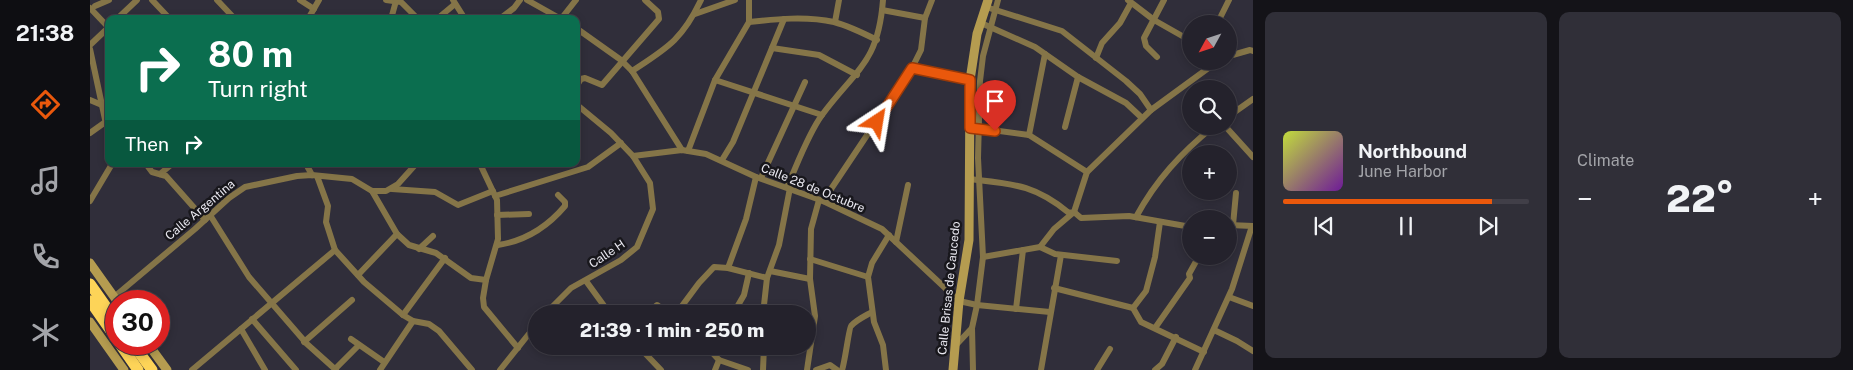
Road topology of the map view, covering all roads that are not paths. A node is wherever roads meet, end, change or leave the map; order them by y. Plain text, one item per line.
1 (109, 0) edge
2 (137, 0) edge
3 (152, 0) edge
4 (217, 0) edge
5 (300, 0) edge
6 (319, 0) edge
7 (386, 0) edge
8 (520, 0) edge
9 (576, 0) edge
10 (645, 0) edge
11 (702, 0) edge
12 (735, 0) edge
13 (749, 0) edge
14 (839, 0) edge
15 (883, 0) edge
16 (932, 0) edge
17 (998, 0) edge
18 (1164, 0) edge
19 (1229, 0) edge
20 (396, 1) edge
21 (532, 1) edge
22 (1130, 1) edge
23 (454, 2) edge
24 (990, 5) edge
25 (94, 6) edge
26 (314, 9) junction
27 (882, 10) junction
28 (695, 14) junction
29 (122, 15) edge
30 (166, 15) edge
31 (231, 15) edge
32 (310, 15) edge
33 (392, 15) edge
34 (414, 15) edge
35 (441, 15) edge
36 (462, 15) edge
37 (505, 15) edge
38 (555, 15) edge
39 (564, 15) edge
40 (1222, 15) edge
41 (925, 18) junction
42 (784, 19) junction
43 (1154, 20) junction
44 (105, 22) edge
45 (749, 22) junction
46 (835, 22) junction
47 (985, 25) junction
48 (580, 31) edge
49 (105, 32) edge
50 (1182, 36) edge
51 (877, 40) junction
52 (90, 47) edge
53 (772, 48) junction
54 (1253, 51) edge
55 (1238, 53) edge
56 (1045, 54) junction
57 (1157, 57) dead end
58 (1096, 58) junction
59 (621, 60) junction
60 (912, 68) junction
61 (1207, 70) edge
62 (632, 71) junction
63 (857, 75) junction
64 (1078, 77) junction
65 (714, 80) junction
66 (1196, 80) edge
67 (970, 81) junction
68 (805, 82) dead end
69 (580, 83) edge
70 (980, 84) junction
71 (1182, 91) edge
72 (753, 94) junction
73 (1253, 98) edge
74 (90, 100) edge
75 (105, 102) edge
76 (105, 106) edge
77 (580, 106) edge
78 (794, 107) junction
79 (1151, 110) junction
80 (1237, 110) edge
81 (822, 115) junction
82 (1142, 118) junction
83 (105, 125) edge
84 (1065, 127) dead end
85 (974, 128) junction
86 (90, 133) edge
87 (1029, 134) junction
88 (1204, 135) edge
89 (1233, 135) edge
90 (621, 144) junction
91 (685, 150) junction
92 (633, 156) junction
93 (1253, 156) edge
94 (722, 160) junction
95 (110, 167) edge
96 (148, 167) edge
97 (168, 167) edge
98 (308, 167) edge
99 (413, 167) edge
100 (481, 167) edge
101 (1087, 172) junction
102 (160, 174) junction
103 (314, 176) junction
104 (758, 177) junction
105 (969, 179) junction
106 (980, 180) junction
107 (908, 185) dead end
108 (788, 188) junction
109 (392, 189) junction
110 (372, 191) junction
111 (494, 194) junction
112 (558, 195) dead end
113 (90, 201) edge
114 (821, 201) junction
115 (528, 211) dead end
116 (1074, 212) junction
117 (497, 216) junction
118 (208, 218) junction
119 (1136, 218) junction
120 (1160, 222) junction
121 (1237, 225) edge
122 (1182, 226) edge
123 (1252, 226) edge
124 (397, 234) junction
125 (433, 236) dead end
126 (889, 236) junction
127 (969, 240) junction
128 (981, 240) junction
129 (896, 242) junction
130 (498, 245) junction
131 (1040, 247) junction
132 (419, 249) junction
133 (336, 250) junction
134 (1023, 250) junction
135 (1061, 255) junction
136 (982, 257) junction
137 (445, 258) junction
138 (810, 259) junction
139 (1116, 261) dead end
140 (90, 263) edge
141 (1194, 265) edge
142 (728, 268) junction
143 (749, 273) junction
144 (768, 274) junction
145 (358, 275) junction
146 (868, 277) junction
147 (810, 279) junction
148 (486, 280) junction
149 (586, 281) junction
150 (90, 284) edge
151 (1054, 288) junction
152 (109, 290) edge
153 (125, 290) edge
154 (1229, 297) junction
155 (352, 300) dead end
156 (90, 301) edge
157 (960, 301) junction
158 (270, 303) junction
159 (105, 305) edge
160 (554, 305) edge
161 (603, 305) edge
162 (683, 305) edge
163 (738, 305) edge
164 (764, 305) edge
165 (814, 305) edge
166 (977, 306) junction
167 (1253, 306) edge
168 (1133, 308) junction
169 (1016, 309) junction
170 (872, 312) junction
171 (1050, 312) junction
172 (403, 315) junction
173 (252, 319) junction
174 (413, 321) junction
175 (90, 322) edge
176 (105, 322) edge
177 (972, 328) junction
178 (1155, 328) junction
179 (241, 329) junction
180 (1214, 330) junction
181 (528, 335) edge
182 (1176, 337) junction
183 (351, 338) dead end
184 (304, 342) junction
185 (359, 344) junction
186 (956, 345) junction
187 (518, 348) junction
188 (1110, 349) dead end
189 (1253, 351) edge
190 (1204, 352) junction
191 (128, 355) edge
192 (141, 355) edge
193 (156, 355) edge
194 (646, 355) edge
195 (715, 355) edge
196 (764, 355) edge
197 (809, 355) edge
198 (720, 360) junction
199 (384, 362) junction
200 (655, 365) junction
201 (335, 369) edge
202 (124, 370) edge
203 (138, 370) edge
204 (152, 370) edge
205 (167, 370) edge
206 (192, 370) edge
207 (265, 370) edge
208 (296, 370) edge
209 (380, 370) edge
210 (472, 370) edge
211 (500, 370) edge
212 (649, 370) edge
213 (661, 370) edge
214 (715, 370) edge
215 (748, 370) edge
216 (764, 370) edge
217 (807, 370) edge
218 (816, 370) edge
219 (837, 370) edge
220 (842, 370) edge
221 (885, 370) edge
222 (953, 370) edge
223 (974, 370) edge
224 (1041, 370) edge
225 (1096, 370) edge
226 (1155, 370) edge
227 (1195, 370) edge

1 - 25 street
2 - 29 street
3 - 30 street
4 - 31 street
5 - 26 street
6 - 26 street
7 - 20 street
8 - 37 street
9 - 39 street
10 - 59 street
11 - 28 street
12 - 28 street
13 - 45 street
14 - 46 street
15 - 27 street
16 - 41 street
17 - 24 street
18 - 43 street
19 - 40 street
20 - 33 street
20 - 34 street
21 - 38 street
22 - 43 street
22 - 58 street
23 - 35 street
23 - 36 street
24 - 47 street, Calle Brisas de Caucedo
24 - 58 street
25 - 44 street
26 - 32 street
27 - 41 street
27 - 51 street
28 - 62 street
41 - 60 street
42 - 45 street
42 - 46 street
42 - 53 street
43 - 50 street
43 - 57 street
45 - 65 street
46 - 51 street
47 - 56 street
47 - 67 street, Calle Brisas de Caucedo
47 - 70 street
48 - 59 street
49 - 52 street
51 - 63 street
52 - 75 street
53 - 63 street
53 - 72 street
54 - 55 street
56 - 64 street
56 - 87 street
58 - 79 street
59 - 62 street
59 - 69 street
60 - 67 street
60 - 114 street
61 - 66 street
62 - 91 street
63 - 81 street
64 - 82 street
64 - 84 street
65 - 72 street
65 - 91 street
67 - 70 street
67 - 85 street, Calle Brisas de Caucedo
68 - 78 street
70 - 85 street
71 - 79 street
72 - 78 street
72 - 94 street
73 - 80 street
74 - 76 street
77 - 90 street, Calle H
78 - 81 street
78 - 104 street
79 - 82 street
81 - 108 street
82 - 101 street
83 - 86 street
85 - 87 street
85 - 105 street, Calle Brisas de Caucedo
85 - 106 street
87 - 101 street
88 - 119 street
89 - 93 street
90 - 92 street, Calle H
90 - 111 street
91 - 92 street, Calle 28 de Octubre
91 - 94 street, Calle 28 de Octubre
92 - 149 street, Calle H
94 - 104 street, Calle 28 de Octubre
95 - 113 street
96 - 102 street
97 - 102 street
98 - 103 street
99 - 109 street
100 - 111 street
101 - 116 street
102 - 118 street
103 - 110 street, Calle Argentina
103 - 118 street, Calle Argentina
103 - 133 street
104 - 108 street, Calle 28 de Octubre
104 - 142 street
105 - 106 street
105 - 127 street, Calle Brisas de Caucedo
106 - 116 street
106 - 128 street
107 - 129 street
108 - 114 street, Calle 28 de Octubre
108 - 144 street
109 - 110 street
109 - 111 street
110 - 124 street
111 - 117 street
112 - 130 street
114 - 126 street, Calle 28 de Octubre
114 - 138 street
115 - 117 street
116 - 119 street
116 - 131 street
117 - 130 street
118 - 153 street, Calle Argentina
118 - 158 street
119 - 120 street
120 - 122 street
120 - 168 street
121 - 123 street
123 - 154 street
124 - 132 street
124 - 145 street
125 - 132 street
126 - 129 street, Calle 28 de Octubre
126 - 146 street
127 - 128 street
127 - 157 street, Calle Brisas de Caucedo
128 - 136 street
129 - 157 street, Calle 28 de Octubre
130 - 148 street
131 - 134 street
131 - 135 street
132 - 137 street
133 - 145 street
133 - 158 street
134 - 136 street
134 - 169 street
135 - 139 street
135 - 151 street
136 - 166 street
137 - 148 street
137 - 172 street
138 - 146 street
138 - 147 street
140 - 152 street
141 - 178 street
142 - 143 street
142 - 162 street
143 - 144 street
143 - 163 street
144 - 147 street
144 - 164 street
145 - 172 street
146 - 170 street
147 - 165 street
148 - 187 street
149 - 160 street, Calle H
149 - 161 street
150 - 159 highway
151 - 168 street
151 - 171 street
154 - 167 street
154 - 180 street
155 - 184 street
156 - 176 highway
157 - 166 street
157 - 186 street, Calle Brisas de Caucedo
158 - 173 street
158 - 184 street
166 - 169 street
166 - 177 street
168 - 178 street
169 - 171 street
170 - 220 street
170 - 221 street
171 - 224 street
172 - 174 street
173 - 179 street
173 - 208 street
174 - 199 street
174 - 210 street
175 - 202 street
177 - 186 street
177 - 223 street
178 - 182 street
179 - 206 street
179 - 207 street
180 - 189 street
180 - 190 street
181 - 187 street
182 - 190 street
182 - 226 street
183 - 185 street
184 - 201 street
185 - 199 street
185 - 201 street
186 - 222 street, Calle Brisas de Caucedo
187 - 211 street
188 - 225 street
190 - 227 street
191 - 203 highway
192 - 204 highway
193 - 205 street
194 - 200 street
195 - 198 street
196 - 216 street
197 - 217 street
198 - 214 street
198 - 215 street
199 - 209 street
200 - 212 street
200 - 213 street
218 - 219 street

